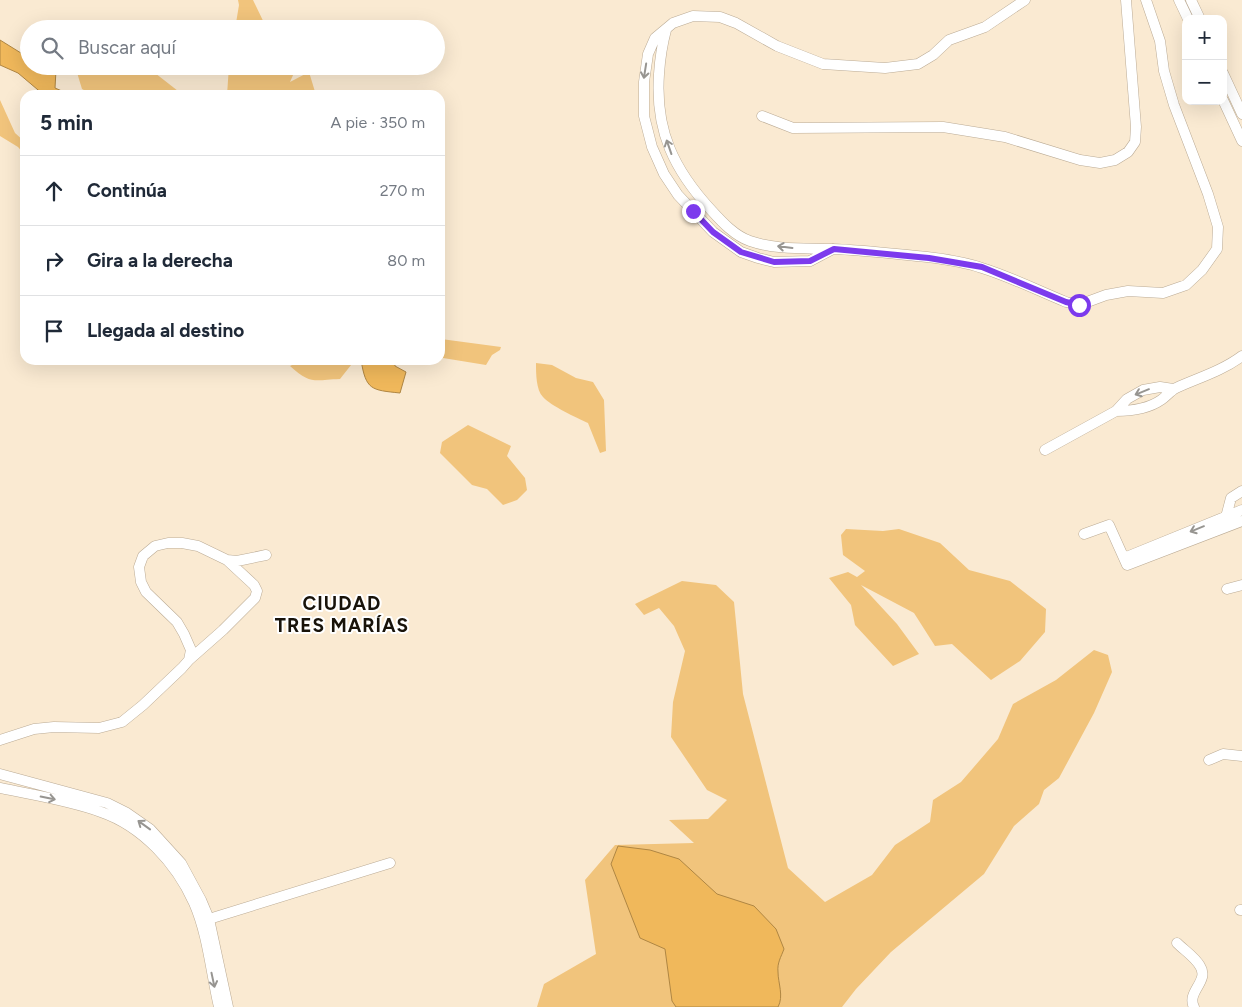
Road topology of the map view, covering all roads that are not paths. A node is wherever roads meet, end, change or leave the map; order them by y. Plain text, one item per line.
1 (1025, 0) edge
2 (1126, 0) edge
3 (1146, 0) edge
4 (1179, 0) edge
5 (1191, 0) edge
6 (1186, 15) edge
7 (1198, 15) edge
8 (666, 30) junction
9 (1227, 82) edge
10 (1225, 105) edge
11 (1242, 114) edge
12 (762, 116) dead end
13 (1242, 142) edge
14 (834, 249) junction
15 (1242, 356) edge
16 (1173, 389) junction
17 (1116, 411) junction
18 (1045, 450) dead end
19 (1242, 491) edge
20 (1242, 510) edge
21 (1242, 521) edge
22 (1222, 522) junction
23 (1084, 534) dead end
24 (266, 555) dead end
25 (227, 560) junction
26 (1242, 585) edge
27 (1227, 589) dead end
28 (189, 660) junction
29 (0, 740) edge
30 (1242, 756) edge
31 (1208, 760) dead end
32 (0, 769) edge
33 (0, 774) edge
34 (13, 778) junction
35 (0, 788) edge
36 (390, 863) dead end
37 (176, 865) junction
38 (208, 920) junction
39 (1177, 943) dead end
40 (219, 1007) edge
41 (228, 1007) edge
42 (1194, 1007) edge

1 - 8 street
2 - 12 street
3 - 14 street
4 - 6 street
5 - 7 street
14 -> 8 street
8 -> 14 street
9 - 11 street
10 - 13 street
15 - 16 street
16 - 17 street
16 -> 17 street
17 - 18 street
19 - 22 street
20 - 22 street
21 - 22 street
22 - 23 street
24 - 25 street
25 - 28 street
25 - 28 street
26 - 27 street
28 - 29 street
30 - 31 street
32 - 34 street
33 - 34 street
37 -> 34 street
35 -> 37 street
36 - 38 street
37 - 38 street
37 -> 40 street
38 - 41 street
39 - 42 street

